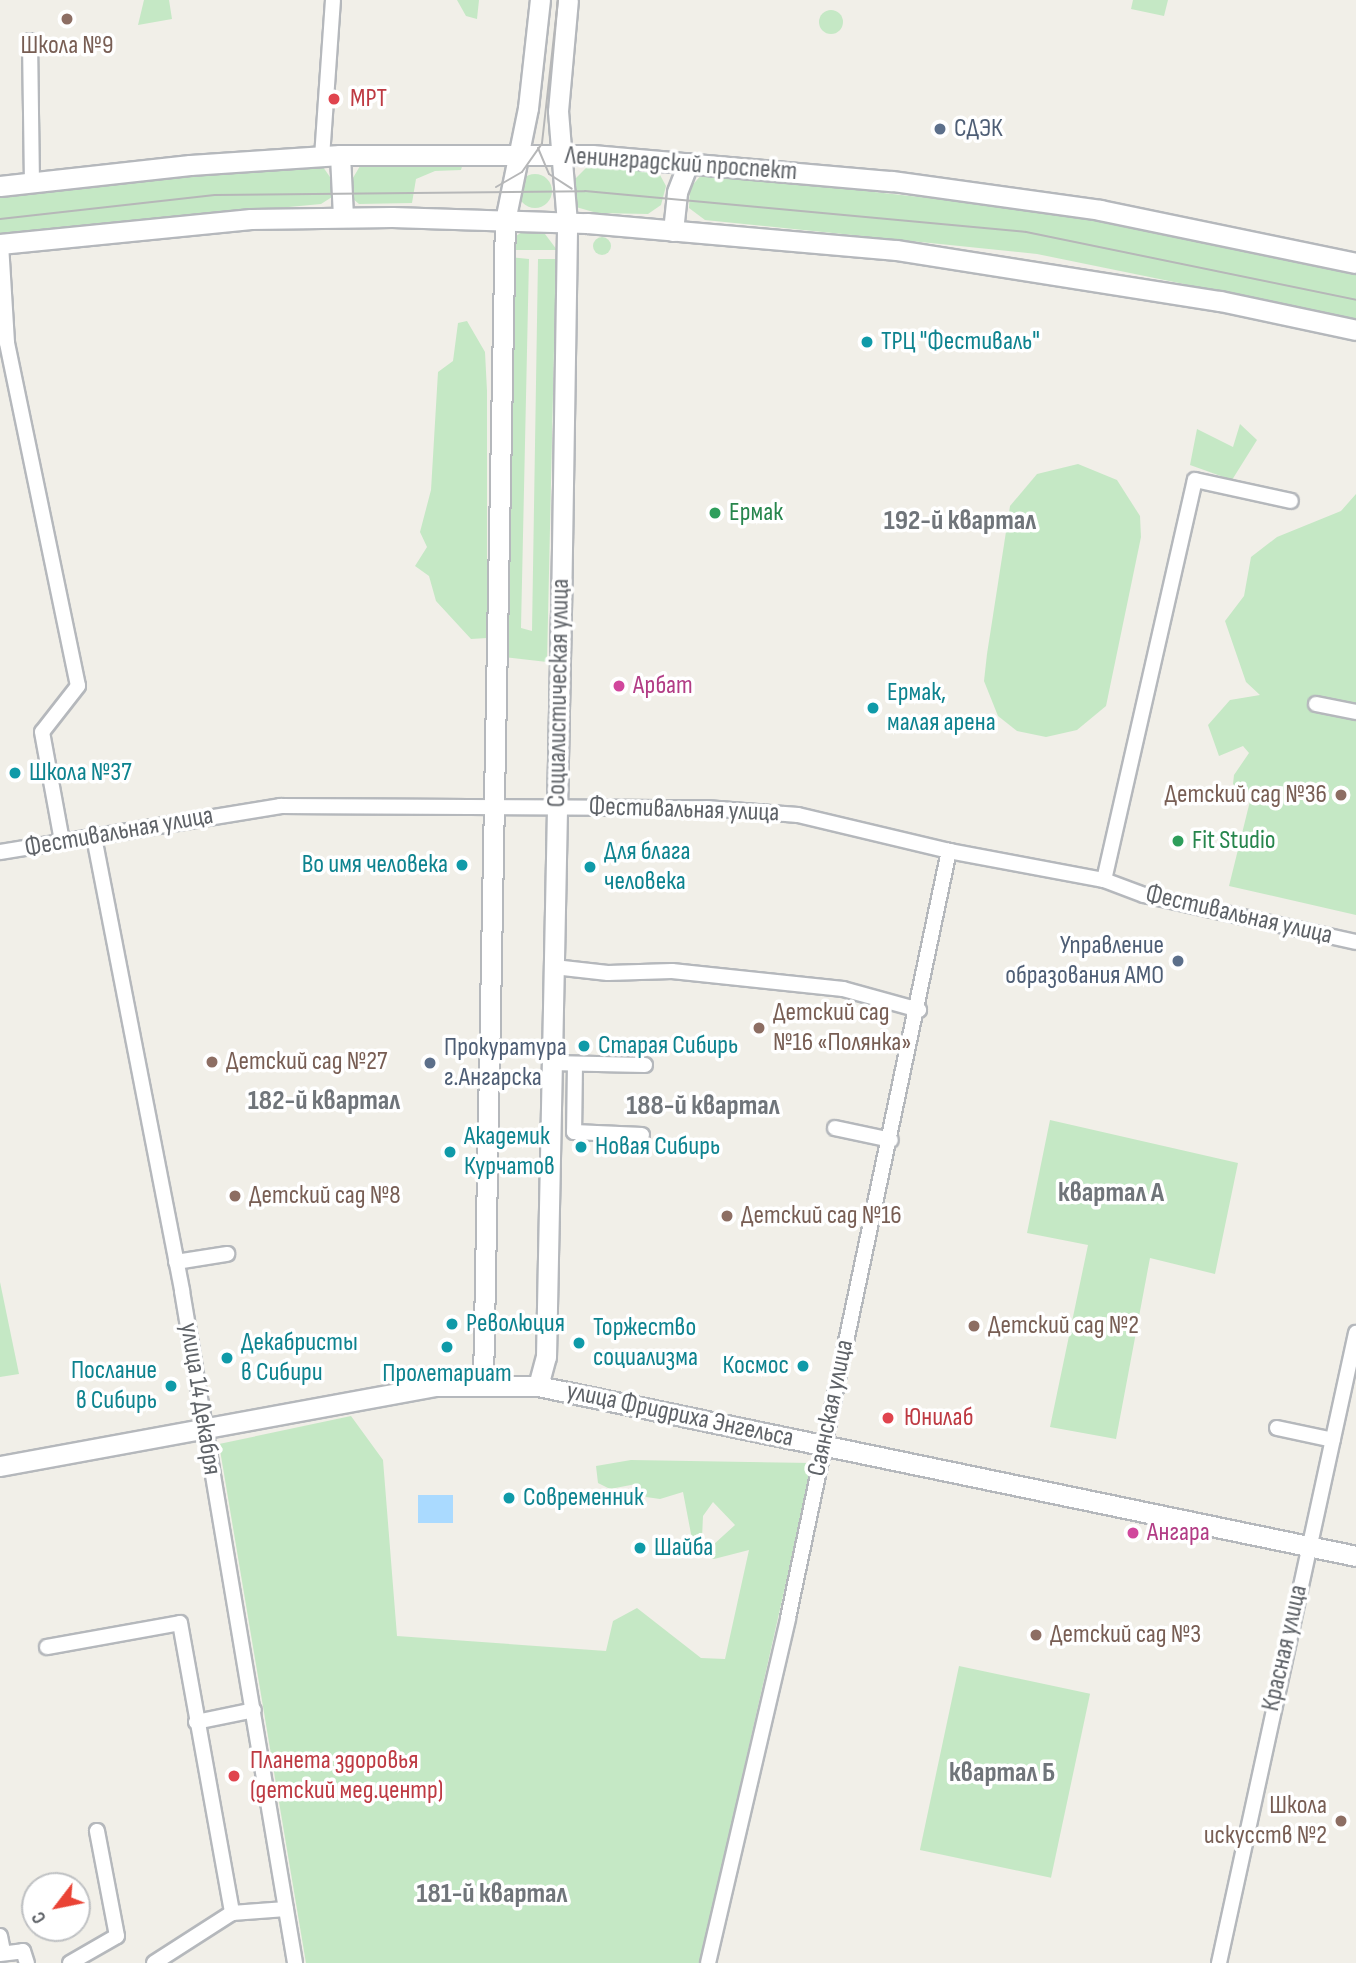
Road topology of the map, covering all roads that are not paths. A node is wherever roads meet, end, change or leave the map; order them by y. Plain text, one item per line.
1 (333, 0) edge
2 (540, 0) edge
3 (568, 0) edge
4 (30, 41) dead end
5 (561, 154) junction
6 (517, 155) junction
7 (331, 156) junction
8 (688, 163) junction
9 (32, 181) junction
10 (0, 186) edge
11 (343, 217) junction
12 (505, 221) junction
13 (567, 223) junction
14 (673, 231) junction
15 (0, 244) edge
16 (1356, 263) edge
17 (1356, 330) edge
18 (1291, 501) dead end
19 (1316, 704) dead end
20 (1356, 712) edge
21 (494, 806) junction
22 (557, 807) junction
23 (94, 837) junction
24 (62, 841) junction
25 (949, 851) junction
26 (0, 852) edge
27 (1104, 880) junction
28 (1356, 942) edge
29 (554, 967) junction
30 (919, 1010) junction
31 (550, 1063) junction
32 (575, 1064) junction
33 (645, 1065) dead end
34 (835, 1128) dead end
35 (642, 1135) dead end
36 (891, 1140) junction
37 (227, 1254) dead end
38 (176, 1262) junction
39 (1356, 1333) edge
40 (482, 1383) junction
41 (538, 1386) junction
42 (204, 1427) junction
43 (1277, 1428) dead end
44 (1333, 1440) junction
45 (823, 1444) junction
46 (0, 1466) edge
47 (1308, 1544) junction
48 (1356, 1556) edge
49 (47, 1647) dead end
50 (254, 1710) junction
51 (196, 1722) junction
52 (97, 1831) dead end
53 (286, 1909) junction
54 (232, 1913) junction
55 (0, 1936) edge
56 (1, 1953) edge
57 (27, 1963) edge
58 (70, 1963) edge
59 (154, 1963) edge
60 (295, 1963) edge
61 (708, 1963) edge
62 (1219, 1963) edge

1 - 7 street
2 - 6 street
3 - 5 street, Социалистическая улица
4 - 9 street
5 - 6 street, Ленинградский проспект
5 - 8 street, Ленинградский проспект
5 - 13 street, Социалистическая улица
6 - 7 street, Ленинградский проспект
6 - 12 street
7 - 9 street, Ленинградский проспект
7 - 11 street
8 - 14 street
8 - 16 street, Ленинградский проспект
9 - 10 street, Ленинградский проспект
11 - 12 street
11 - 15 street
12 - 13 street
12 - 21 street
13 - 14 street
13 - 22 street, Социалистическая улица
14 - 17 street
15 - 24 street
18 - 27 street
19 - 20 street
21 - 22 street, Фестивальная улица
21 - 23 street, Фестивальная улица
21 - 40 street
22 - 25 street, Фестивальная улица
22 - 29 street, Социалистическая улица
23 - 24 street, Фестивальная улица
23 - 38 street, улица 14 Декабря
24 - 26 street, Фестивальная улица
25 - 27 street, Фестивальная улица
25 - 30 street, Саянская улица
27 - 28 street, Фестивальная улица
29 - 30 street
29 - 31 street, Социалистическая улица
30 - 36 street, Саянская улица
31 - 32 street
31 - 41 street, Социалистическая улица
32 - 33 street
32 - 35 street
34 - 36 street
36 - 45 street, Саянская улица
37 - 38 street
38 - 42 street, улица 14 Декабря
39 - 44 street, Красная улица
40 - 41 street, улица Фридриха Энгельса
40 - 42 street, улица Фридриха Энгельса
41 - 45 street, улица Фридриха Энгельса
42 - 46 street, улица Фридриха Энгельса
42 - 50 street, улица 14 Декабря
43 - 44 street
44 - 47 street, Красная улица
45 - 47 street, улица Фридриха Энгельса
45 - 61 street, Саянская улица
47 - 48 street, улица Фридриха Энгельса
47 - 62 street, Красная улица
49 - 51 street
50 - 51 street
50 - 53 street, улица 14 Декабря
51 - 54 street
52 - 58 street
53 - 54 street
53 - 60 street, улица 14 Декабря
54 - 59 street
55 - 56 street
56 - 57 street

